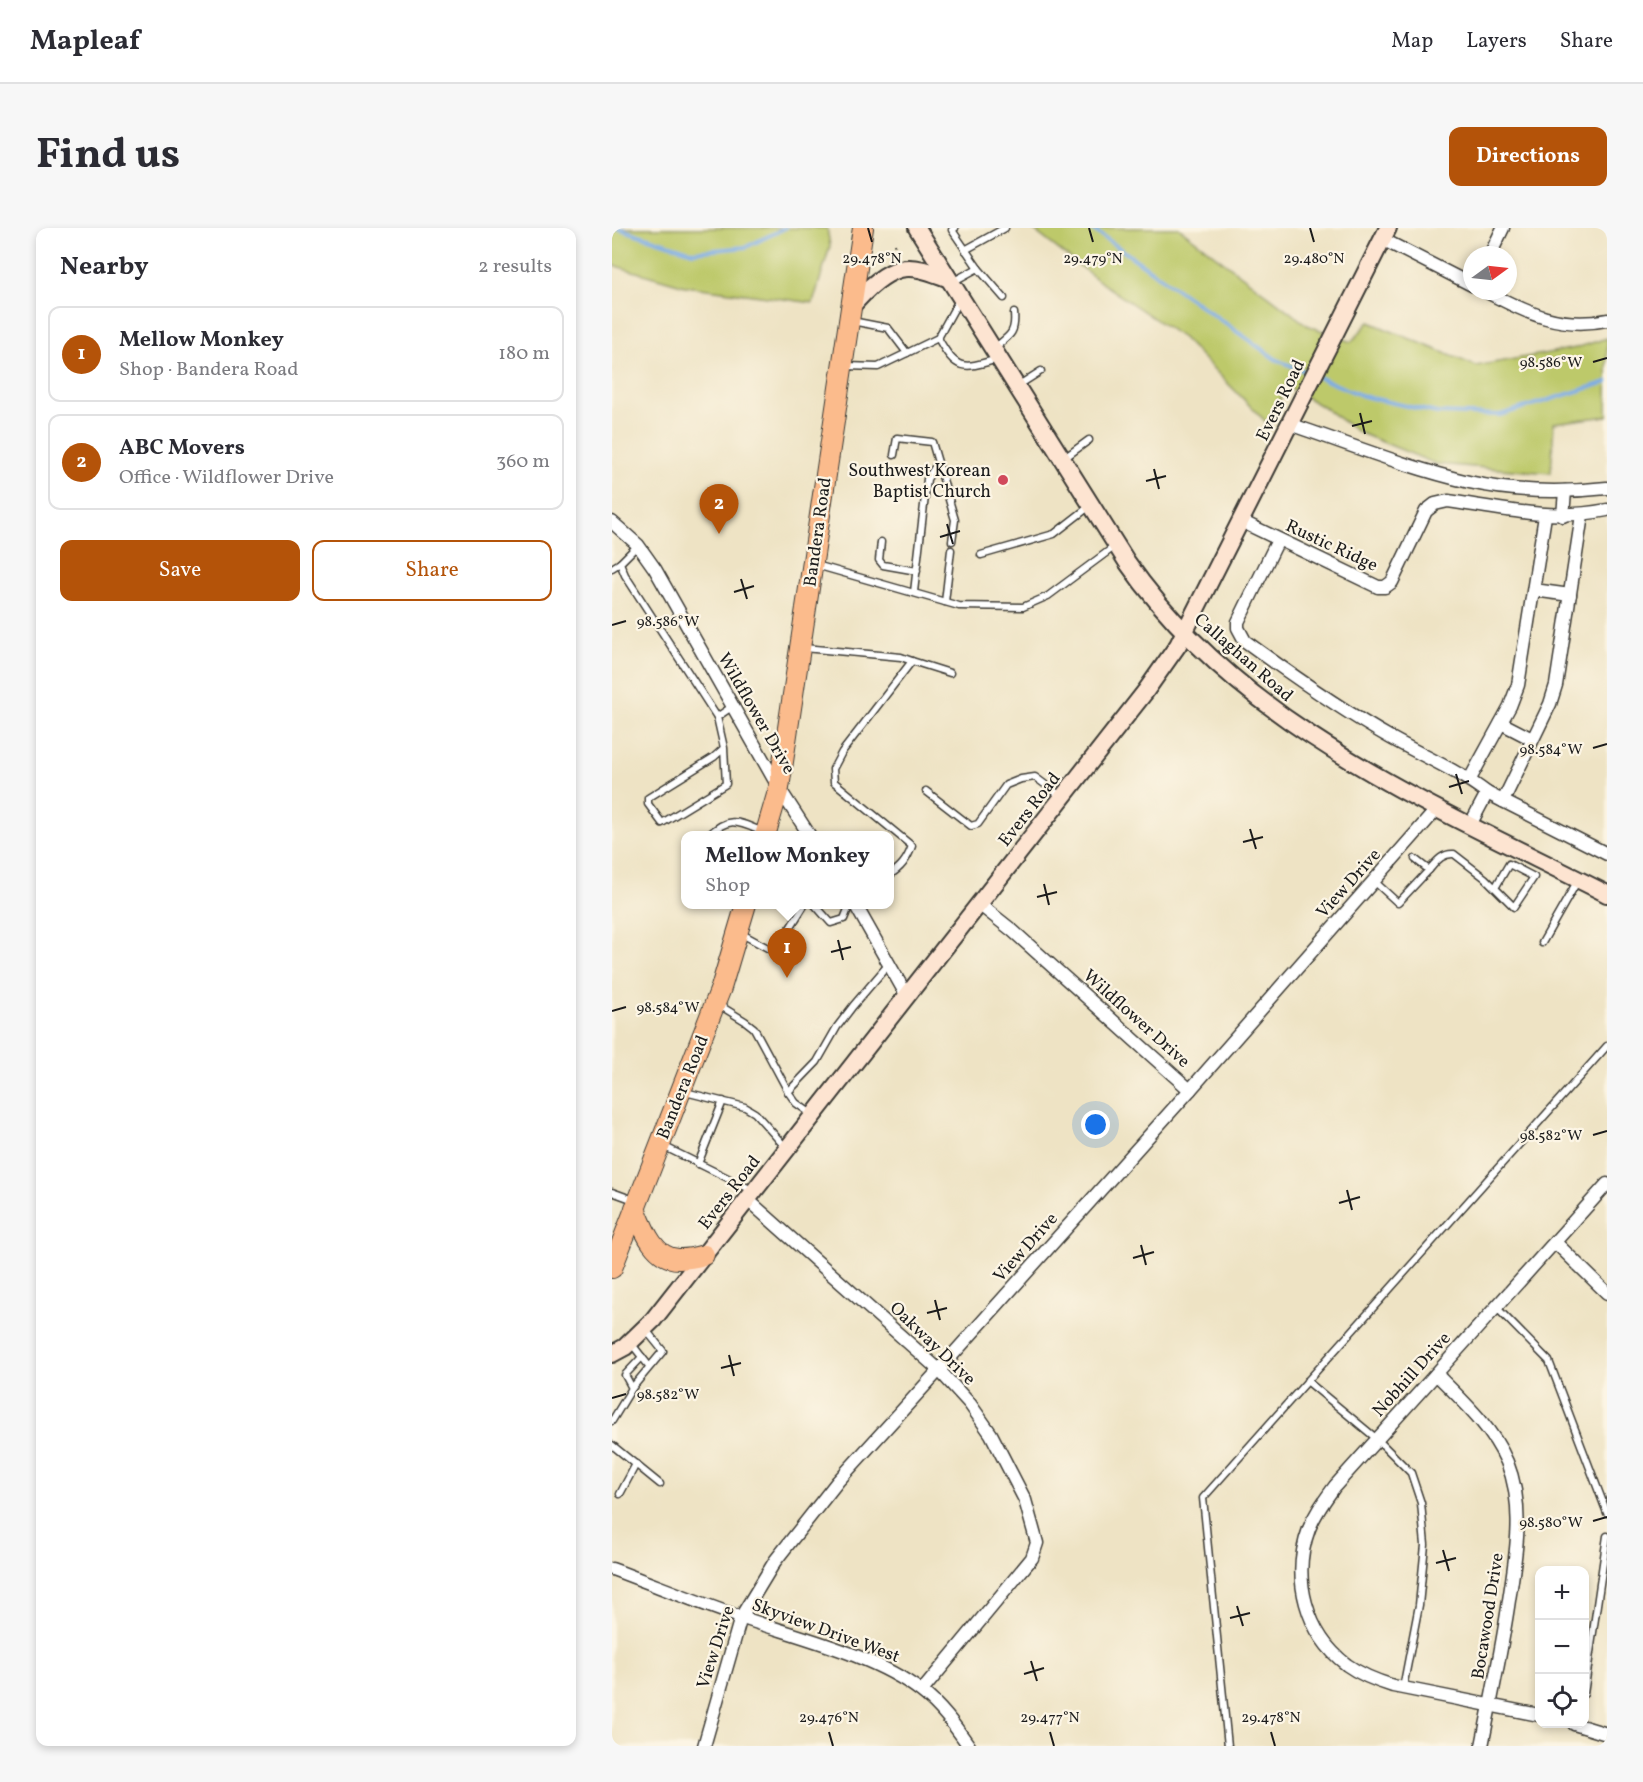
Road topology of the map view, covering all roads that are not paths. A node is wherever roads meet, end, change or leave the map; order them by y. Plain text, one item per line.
1 (863, 228) edge
2 (917, 228) edge
3 (955, 228) edge
4 (1005, 228) edge
5 (1503, 228) edge
6 (1385, 234) edge
7 (1494, 246) edge
8 (965, 250) junction
9 (978, 268) junction
10 (949, 280) junction
11 (1463, 280) edge
12 (960, 298) junction
13 (1004, 298) dead end
14 (1503, 300) edge
15 (1014, 313) dead end
16 (850, 314) junction
17 (1607, 320) edge
18 (938, 338) junction
19 (907, 353) junction
20 (995, 354) junction
21 (842, 366) junction
22 (1041, 370) dead end
23 (1016, 387) junction
24 (1289, 424) junction
25 (1089, 440) dead end
26 (894, 455) dead end
27 (1062, 459) junction
28 (938, 463) junction
29 (1607, 488) edge
30 (1565, 491) junction
31 (1091, 506) junction
32 (1607, 510) edge
33 (1582, 515) junction
34 (1545, 516) junction
35 (1563, 516) junction
36 (1241, 521) junction
37 (612, 522) edge
38 (1278, 540) junction
39 (952, 541) dead end
40 (881, 542) dead end
41 (638, 545) junction
42 (1116, 545) junction
43 (951, 550) dead end
44 (981, 555) dead end
45 (620, 563) junction
46 (813, 564) junction
47 (612, 568) edge
48 (917, 571) junction
49 (1534, 590) junction
50 (914, 592) junction
51 (1570, 595) junction
52 (945, 602) junction
53 (1184, 633) junction
54 (800, 647) junction
55 (912, 661) junction
56 (950, 673) dead end
57 (733, 706) junction
58 (717, 717) junction
59 (1501, 723) junction
60 (1532, 739) junction
61 (724, 748) junction
62 (1470, 779) junction
63 (779, 788) junction
64 (926, 791) dead end
65 (1487, 793) junction
66 (1062, 798) junction
67 (1503, 801) junction
68 (1437, 809) junction
69 (1470, 825) junction
70 (715, 831) edge
71 (760, 831) edge
72 (767, 831) edge
73 (807, 831) edge
74 (894, 831) edge
75 (894, 831) edge
76 (1607, 854) edge
77 (1415, 859) dead end
78 (1429, 870) junction
79 (894, 872) edge
80 (1579, 880) junction
81 (1374, 881) junction
82 (1495, 888) junction
83 (1607, 894) edge
84 (979, 904) junction
85 (745, 909) edge
86 (802, 909) edge
87 (818, 909) edge
88 (849, 909) edge
89 (855, 909) edge
90 (738, 932) junction
91 (1542, 943) dead end
92 (888, 965) junction
93 (907, 996) junction
94 (716, 1004) junction
95 (1607, 1046) edge
96 (1190, 1090) junction
97 (681, 1091) junction
98 (788, 1092) junction
99 (723, 1101) junction
100 (814, 1116) junction
101 (660, 1145) junction
102 (788, 1149) junction
103 (698, 1164) junction
104 (1607, 1184) edge
105 (612, 1192) edge
106 (752, 1195) junction
107 (636, 1205) junction
108 (1555, 1242) junction
109 (704, 1255) junction
110 (612, 1268) edge
111 (1607, 1293) edge
112 (1497, 1307) junction
113 (644, 1329) junction
114 (630, 1342) junction
115 (612, 1354) edge
116 (642, 1357) junction
117 (649, 1366) junction
118 (939, 1370) junction
119 (1436, 1374) junction
120 (1307, 1381) junction
121 (632, 1388) junction
122 (612, 1421) edge
123 (1377, 1439) junction
124 (612, 1445) edge
125 (636, 1464) junction
126 (660, 1484) dead end
127 (620, 1494) dead end
128 (1607, 1513) edge
129 (1607, 1536) edge
130 (612, 1569) edge
131 (741, 1617) junction
132 (1587, 1674) edge
133 (1403, 1688) junction
134 (922, 1691) junction
135 (1490, 1706) junction
136 (1535, 1714) edge
137 (1589, 1728) edge
138 (1607, 1734) edge
139 (704, 1746) edge
140 (969, 1746) edge
141 (1228, 1746) edge
142 (1482, 1746) edge

1 - 16 main road, Bandera Road
2 - 10 main road, Callaghan Road
3 - 8 lane
4 - 8 lane
5 - 7 street
6 - 11 street
6 - 24 main road, Evers Road
8 - 9 lane
9 - 10 lane
9 - 13 lane
10 - 12 main road, Callaghan Road
10 - 16 main road
12 - 18 lane
12 - 20 main road, Callaghan Road
14 - 17 street
15 - 20 lane
16 - 19 lane
16 - 21 main road, Bandera Road
18 - 19 lane
18 - 20 lane
19 - 21 lane
20 - 23 main road, Callaghan Road
21 - 46 main road, Bandera Road
22 - 23 lane
23 - 27 main road, Callaghan Road
24 - 30 street
24 - 36 main road, Evers Road
25 - 27 lane
26 - 28 lane
27 - 31 main road, Callaghan Road
28 - 39 lane
28 - 48 lane
29 - 30 street
30 - 35 street
31 - 42 main road, Callaghan Road
31 - 44 lane
32 - 33 street
33 - 35 street
33 - 51 street
34 - 35 street
34 - 38 street, Rustic Ridge
34 - 49 street
36 - 38 street, Rustic Ridge
36 - 53 main road, Evers Road
37 - 41 street, Wildflower Drive
38 - 62 street, Callaghan Road
40 - 48 lane
41 - 45 lane
41 - 57 street, Wildflower Drive
42 - 52 lane
42 - 53 main road, Callaghan Road
43 - 52 lane
45 - 47 lane
45 - 58 lane
46 - 50 lane
46 - 54 main road, Bandera Road
48 - 50 lane
49 - 51 street
49 - 59 street
50 - 52 lane
51 - 60 street
53 - 66 main road, Evers Road
53 - 68 main road, Callaghan Road
54 - 55 lane
54 - 63 main road, Bandera Road
55 - 56 lane
55 - 74 lane
57 - 58 lane
57 - 63 street, Wildflower Drive
58 - 61 lane
59 - 60 street
59 - 62 street
60 - 67 street
61 - 61 lane
62 - 65 street, Callaghan Road
63 - 72 main road, Bandera Road
63 - 73 street, Wildflower Drive
64 - 66 lane
65 - 67 street, Callaghan Road
65 - 69 street
66 - 84 main road, Evers Road
67 - 76 street, Callaghan Road
68 - 69 main road, Callaghan Road
68 - 81 street, View Drive
69 - 80 main road, Callaghan Road
70 - 71 lane
75 - 79 lane
77 - 78 lane
78 - 81 lane
78 - 82 lane
80 - 83 main road, Callaghan Road
80 - 91 lane
81 - 96 street, View Drive
82 - 82 lane
84 - 93 main road, Evers Road
84 - 96 street, Wildflower Drive
85 - 90 main road, Bandera Road
86 - 90 lane
87 - 88 lane
89 - 92 street
90 - 94 main road, Bandera Road
92 - 93 street
92 - 98 lane
93 - 100 main road, Evers Road
94 - 97 main road, Bandera Road
94 - 98 lane
95 - 120 lane
96 - 118 street, View Drive
97 - 99 lane
97 - 101 main road, Bandera Road
98 - 100 lane
99 - 102 lane
99 - 103 lane
100 - 102 main road, Evers Road
101 - 103 lane
101 - 107 main road, Bandera Road
102 - 106 main road, Evers Road
103 - 106 lane
104 - 108 street, Nobhill Drive
105 - 107 lane
106 - 109 main road, Evers Road
106 - 118 street, Oakway Drive
107 - 109 main road
107 - 110 main road, Bandera Road
108 - 111 street
108 - 112 street, Nobhill Drive
109 - 113 main road, Evers Road
112 - 119 street, Nobhill Drive
112 - 128 lane
113 - 114 main road, Evers Road
113 - 117 lane
114 - 115 main road, Evers Road
114 - 116 lane
116 - 117 lane
116 - 121 lane
117 - 121 lane
118 - 131 street, View Drive
118 - 134 street, Oakway Drive
119 - 123 street, Nobhill Drive
119 - 135 street, Bocawood Drive
120 - 123 lane
120 - 141 lane
121 - 122 lane
123 - 133 lane
123 - 133 street, Nobhill Drive
124 - 125 lane
125 - 126 lane
125 - 127 lane
129 - 132 lane
130 - 131 street, Skyview Drive West
131 - 134 street, Skyview Drive West
131 - 139 street, View Drive
133 - 135 street, Nobhill Drive
134 - 140 street, Skyview Drive West
135 - 136 street, Nobhill Drive
135 - 142 street, Bocawood Drive
137 - 138 street

